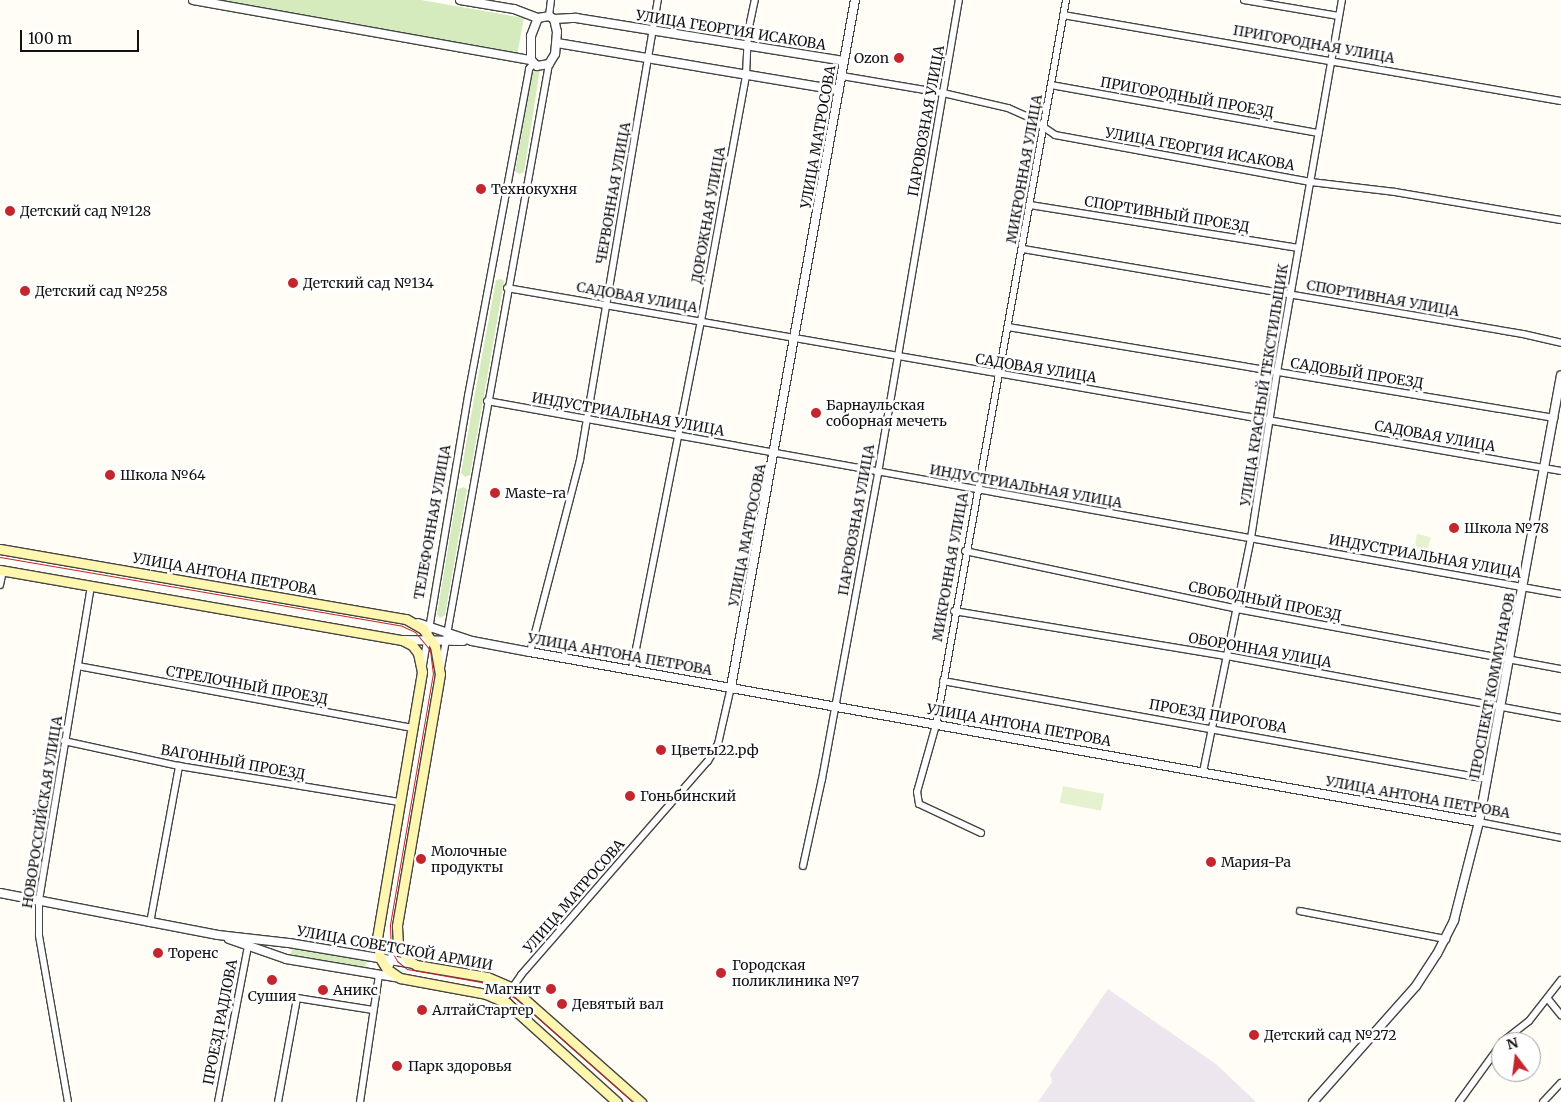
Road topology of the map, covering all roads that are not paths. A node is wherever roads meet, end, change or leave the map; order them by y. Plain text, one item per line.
1 (194, 0) edge
2 (460, 0) edge
3 (552, 0) edge
4 (658, 0) edge
5 (755, 0) edge
6 (855, 0) edge
7 (959, 0) edge
8 (1066, 0) edge
9 (1244, 0) edge
10 (1342, 0) edge
11 (207, 1) edge
12 (1063, 15) junction
13 (1339, 16) junction
14 (538, 18) junction
15 (551, 18) junction
16 (653, 30) junction
17 (557, 43) junction
18 (750, 45) junction
19 (1332, 59) junction
20 (649, 60) junction
21 (844, 61) junction
22 (532, 62) junction
23 (549, 64) junction
24 (746, 75) junction
25 (842, 76) junction
26 (1051, 85) junction
27 (839, 90) junction
28 (943, 93) junction
29 (1561, 101) edge
30 (1043, 127) junction
31 (1319, 133) junction
32 (1311, 182) junction
33 (1030, 204) junction
34 (1561, 220) edge
35 (1023, 248) junction
36 (1299, 248) junction
37 (507, 288) junction
38 (1291, 295) junction
39 (607, 303) junction
40 (701, 321) junction
41 (1008, 327) junction
42 (795, 338) junction
43 (1561, 343) edge
44 (897, 358) junction
45 (1276, 372) junction
46 (999, 375) junction
47 (1561, 375) edge
48 (487, 401) junction
49 (1554, 418) junction
50 (585, 420) junction
51 (1269, 420) junction
52 (680, 436) junction
53 (774, 453) junction
54 (1544, 468) junction
55 (1561, 471) edge
56 (878, 473) junction
57 (977, 489) junction
58 (1251, 538) junction
59 (0, 549) edge
60 (965, 552) junction
61 (1, 570) edge
62 (0, 585) edge
63 (91, 586) junction
64 (1523, 586) junction
65 (1561, 594) edge
66 (1237, 609) junction
67 (954, 611) junction
68 (428, 635) junction
69 (446, 637) junction
70 (402, 640) junction
71 (530, 652) junction
72 (1228, 656) junction
73 (1510, 660) junction
74 (78, 666) junction
75 (632, 669) junction
76 (1561, 669) edge
77 (422, 672) junction
78 (440, 674) junction
79 (943, 681) junction
80 (731, 687) junction
81 (836, 706) junction
82 (1501, 707) junction
83 (1561, 718) edge
84 (936, 725) junction
85 (1212, 727) junction
86 (412, 728) junction
87 (64, 741) junction
88 (179, 766) junction
89 (1203, 772) junction
90 (1487, 779) junction
91 (399, 802) junction
92 (1479, 822) junction
93 (981, 834) dead end
94 (1561, 838) edge
95 (803, 866) dead end
96 (0, 894) edge
97 (38, 900) junction
98 (1300, 912) dead end
99 (150, 922) junction
100 (218, 935) junction
101 (1446, 939) junction
102 (398, 943) junction
103 (248, 946) junction
104 (380, 958) junction
105 (392, 960) junction
106 (416, 965) junction
107 (383, 972) junction
108 (1561, 980) edge
109 (511, 986) junction
110 (1548, 999) junction
111 (503, 1001) junction
112 (373, 1010) junction
113 (1561, 1015) edge
114 (1516, 1032) edge
115 (1491, 1058) edge
116 (1561, 1083) edge
117 (68, 1102) edge
118 (218, 1102) edge
119 (278, 1102) edge
120 (360, 1102) edge
121 (617, 1102) edge
122 (641, 1102) edge
123 (1313, 1102) edge
124 (1458, 1102) edge
125 (1543, 1102) edge

1 - 11 street
2 - 14 street
3 - 15 street
4 - 16 street, ЧЕРВОННАЯ УЛИЦА
5 - 18 street, ДОРОЖНАЯ УЛИЦА
6 - 21 street, УЛИЦА МАТРОСОВА
7 - 28 street, ПАРОВОЗНАЯ УЛИЦА
8 - 12 street, МИКРОННАЯ УЛИЦА
9 - 13 street
10 - 13 street, УЛИЦА КРАСНЫЙ ТЕКСТИЛЬЩИК
11 - 22 street
12 - 19 street, ПРИГОРОДНАЯ УЛИЦА
12 - 26 street, МИКРОННАЯ УЛИЦА
13 - 19 street, УЛИЦА КРАСНЫЙ ТЕКСТИЛЬЩИК
14 - 15 street, УЛИЦА ГЕОРГИЯ ИСАКОВА
14 - 22 street
15 - 16 street, УЛИЦА ГЕОРГИЯ ИСАКОВА
15 - 17 street
16 - 18 street, УЛИЦА ГЕОРГИЯ ИСАКОВА
16 - 20 street, ЧЕРВОННАЯ УЛИЦА
17 - 20 street
17 - 23 street
18 - 21 street, УЛИЦА ГЕОРГИЯ ИСАКОВА
18 - 24 street, ДОРОЖНАЯ УЛИЦА
19 - 29 street, ПРИГОРОДНАЯ УЛИЦА
19 - 31 street, УЛИЦА КРАСНЫЙ ТЕКСТИЛЬЩИК
20 - 24 street
20 - 39 street, ЧЕРВОННАЯ УЛИЦА
21 - 25 street, УЛИЦА МАТРОСОВА
22 - 23 street
22 - 68 street, ТЕЛЕФОННАЯ УЛИЦА
23 - 37 street
24 - 27 street
24 - 40 street, ДОРОЖНАЯ УЛИЦА
25 - 27 street, УЛИЦА МАТРОСОВА
25 - 28 street, УЛИЦА ГЕОРГИЯ ИСАКОВА
26 - 30 street, МИКРОННАЯ УЛИЦА
26 - 31 street, ПРИГОРОДНЫЙ ПРОЕЗД
27 - 42 street, УЛИЦА МАТРОСОВА
28 - 30 street, УЛИЦА ГЕОРГИЯ ИСАКОВА
28 - 44 street, ПАРОВОЗНАЯ УЛИЦА
30 - 32 street, УЛИЦА ГЕОРГИЯ ИСАКОВА
30 - 33 street, МИКРОННАЯ УЛИЦА
31 - 32 street, УЛИЦА КРАСНЫЙ ТЕКСТИЛЬЩИК
32 - 34 street, УЛИЦА ГЕОРГИЯ ИСАКОВА
32 - 36 street, УЛИЦА КРАСНЫЙ ТЕКСТИЛЬЩИК
33 - 35 street, МИКРОННАЯ УЛИЦА
33 - 36 street, СПОРТИВНЫЙ ПРОЕЗД
35 - 38 street, СПОРТИВНАЯ УЛИЦА
35 - 41 street, МИКРОННАЯ УЛИЦА
36 - 38 street, УЛИЦА КРАСНЫЙ ТЕКСТИЛЬЩИК
37 - 39 street, САДОВАЯ УЛИЦА
37 - 48 street
38 - 43 street, СПОРТИВНАЯ УЛИЦА
38 - 45 street, УЛИЦА КРАСНЫЙ ТЕКСТИЛЬЩИК
39 - 40 street, САДОВАЯ УЛИЦА
39 - 50 street, ЧЕРВОННАЯ УЛИЦА
40 - 42 street, САДОВАЯ УЛИЦА
40 - 52 street, ДОРОЖНАЯ УЛИЦА
41 - 45 street, САДОВЫЙ ПРОЕЗД
41 - 46 street, МИКРОННАЯ УЛИЦА
42 - 44 street, САДОВАЯ УЛИЦА
42 - 53 street, УЛИЦА МАТРОСОВА
44 - 46 street, САДОВАЯ УЛИЦА
44 - 56 street, ПАРОВОЗНАЯ УЛИЦА
45 - 49 street, САДОВЫЙ ПРОЕЗД
45 - 51 street, УЛИЦА КРАСНЫЙ ТЕКСТИЛЬЩИК
46 - 51 street, САДОВАЯ УЛИЦА
46 - 57 street, МИКРОННАЯ УЛИЦА
47 - 49 street, ПРОСПЕКТ КОММУНАРОВ
48 - 50 street, ИНДУСТРИАЛЬНАЯ УЛИЦА
48 - 69 street
49 - 54 street, ПРОСПЕКТ КОММУНАРОВ
50 - 52 street, ИНДУСТРИАЛЬНАЯ УЛИЦА
50 - 71 street, ЧЕРВОННАЯ УЛИЦА
51 - 54 street, САДОВАЯ УЛИЦА
51 - 58 street, УЛИЦА КРАСНЫЙ ТЕКСТИЛЬЩИК
52 - 53 street, ИНДУСТРИАЛЬНАЯ УЛИЦА
52 - 75 street, ДОРОЖНАЯ УЛИЦА
53 - 56 street, ИНДУСТРИАЛЬНАЯ УЛИЦА
53 - 80 street, УЛИЦА МАТРОСОВА
54 - 55 street, САДОВАЯ УЛИЦА
54 - 64 street, ПРОСПЕКТ КОММУНАРОВ
56 - 57 street, ИНДУСТРИАЛЬНАЯ УЛИЦА
56 - 81 street, ПАРОВОЗНАЯ УЛИЦА
57 - 58 street, ИНДУСТРИАЛЬНАЯ УЛИЦА
57 - 60 street, МИКРОННАЯ УЛИЦА
58 - 64 street, ИНДУСТРИАЛЬНАЯ УЛИЦА
58 - 66 street, УЛИЦА КРАСНЫЙ ТЕКСТИЛЬЩИК
59 - 68 main road, УЛИЦА АНТОНА ПЕТРОВА
60 - 66 street, СВОБОДНЫЙ ПРОЕЗД
60 - 67 street, МИКРОННАЯ УЛИЦА
61 - 62 street
61 - 63 main road, УЛИЦА АНТОНА ПЕТРОВА
63 - 70 main road, УЛИЦА АНТОНА ПЕТРОВА
63 - 74 street, НОВОРОССИЙСКАЯ УЛИЦА
64 - 65 street, ИНДУСТРИАЛЬНАЯ УЛИЦА
64 - 73 street, ПРОСПЕКТ КОММУНАРОВ
66 - 72 street, УЛИЦА КРАСНЫЙ ТЕКСТИЛЬЩИК
66 - 73 street, СВОБОДНЫЙ ПРОЕЗД
67 - 72 street, ОБОРОННАЯ УЛИЦА
67 - 79 street, МИКРОННАЯ УЛИЦА
68 - 69 street, УЛИЦА АНТОНА ПЕТРОВА
68 - 69 street, УЛИЦА АНТОНА ПЕТРОВА
68 - 70 street, УЛИЦА АНТОНА ПЕТРОВА
68 - 77 street, ТЕЛЕФОННАЯ УЛИЦА
68 - 78 main road
69 - 71 street, УЛИЦА АНТОНА ПЕТРОВА
69 - 78 street
70 - 77 main road
71 - 75 street, УЛИЦА АНТОНА ПЕТРОВА
72 - 82 street, ОБОРОННАЯ УЛИЦА
72 - 85 street, УЛИЦА КРАСНЫЙ ТЕКСТИЛЬЩИК
73 - 76 street, СВОБОДНЫЙ ПРОЕЗД
73 - 82 street, ПРОСПЕКТ КОММУНАРОВ
74 - 86 street, СТРЕЛОЧНЫЙ ПРОЕЗД
74 - 87 street, НОВОРОССИЙСКАЯ УЛИЦА
75 - 80 street, УЛИЦА АНТОНА ПЕТРОВА
77 - 86 main road, ТЕЛЕФОННАЯ УЛИЦА
78 - 102 main road
79 - 84 street, МИКРОННАЯ УЛИЦА
79 - 85 street, ПРОЕЗД ПИРОГОВА
80 - 81 street, УЛИЦА АНТОНА ПЕТРОВА
80 - 109 street, УЛИЦА МАТРОСОВА
81 - 84 street, УЛИЦА АНТОНА ПЕТРОВА
81 - 95 street, ПАРОВОЗНАЯ УЛИЦА
82 - 83 street, ОБОРОННАЯ УЛИЦА
82 - 90 street, ПРОСПЕКТ КОММУНАРОВ
84 - 89 street, УЛИЦА АНТОНА ПЕТРОВА
84 - 93 street, МИКРОННАЯ УЛИЦА
85 - 89 street, УЛИЦА КРАСНЫЙ ТЕКСТИЛЬЩИК
85 - 90 street, ПРОЕЗД ПИРОГОВА
86 - 91 main road, ТЕЛЕФОННАЯ УЛИЦА
87 - 88 street, ВАГОННЫЙ ПРОЕЗД
87 - 97 street, НОВОРОССИЙСКАЯ УЛИЦА
88 - 91 street, ВАГОННЫЙ ПРОЕЗД
88 - 99 street
89 - 92 street, УЛИЦА АНТОНА ПЕТРОВА
90 - 92 street, ПРОСПЕКТ КОММУНАРОВ
91 - 104 main road, ТЕЛЕФОННАЯ УЛИЦА
92 - 94 street, УЛИЦА АНТОНА ПЕТРОВА
92 - 101 street, ПРОСПЕКТ КОММУНАРОВ
96 - 97 street, УЛИЦА СОВЕТСКОЙ АРМИИ
97 - 99 street, УЛИЦА СОВЕТСКОЙ АРМИИ
97 - 117 street, НОВОРОССИЙСКАЯ УЛИЦА
98 - 101 street
99 - 100 street, УЛИЦА СОВЕТСКОЙ АРМИИ
100 - 103 street, УЛИЦА СОВЕТСКОЙ АРМИИ
100 - 104 street, УЛИЦА СОВЕТСКОЙ АРМИИ
101 - 123 street, ПРОСПЕКТ КОММУНАРОВ
102 - 105 street
102 - 106 main road
103 - 107 street, УЛИЦА СОВЕТСКОЙ АРМИИ
103 - 118 street, ПРОЕЗД РАДЛОВА
104 - 105 street, УЛИЦА СОВЕТСКОЙ АРМИИ
104 - 107 main road, ТЕЛЕФОННАЯ УЛИЦА
105 - 106 street, УЛИЦА СОВЕТСКОЙ АРМИИ
105 - 107 street
106 - 109 main road, УЛИЦА СОВЕТСКОЙ АРМИИ
107 - 111 main road, ТЕЛЕФОННАЯ УЛИЦА
107 - 112 street
108 - 110 street
109 - 111 street, УЛИЦА МАТРОСОВА
109 - 122 main road, УЛИЦА СОВЕТСКОЙ АРМИИ
110 - 113 street
110 - 114 street
111 - 121 main road
112 - 119 street
112 - 120 street
115 - 124 street
116 - 125 street

